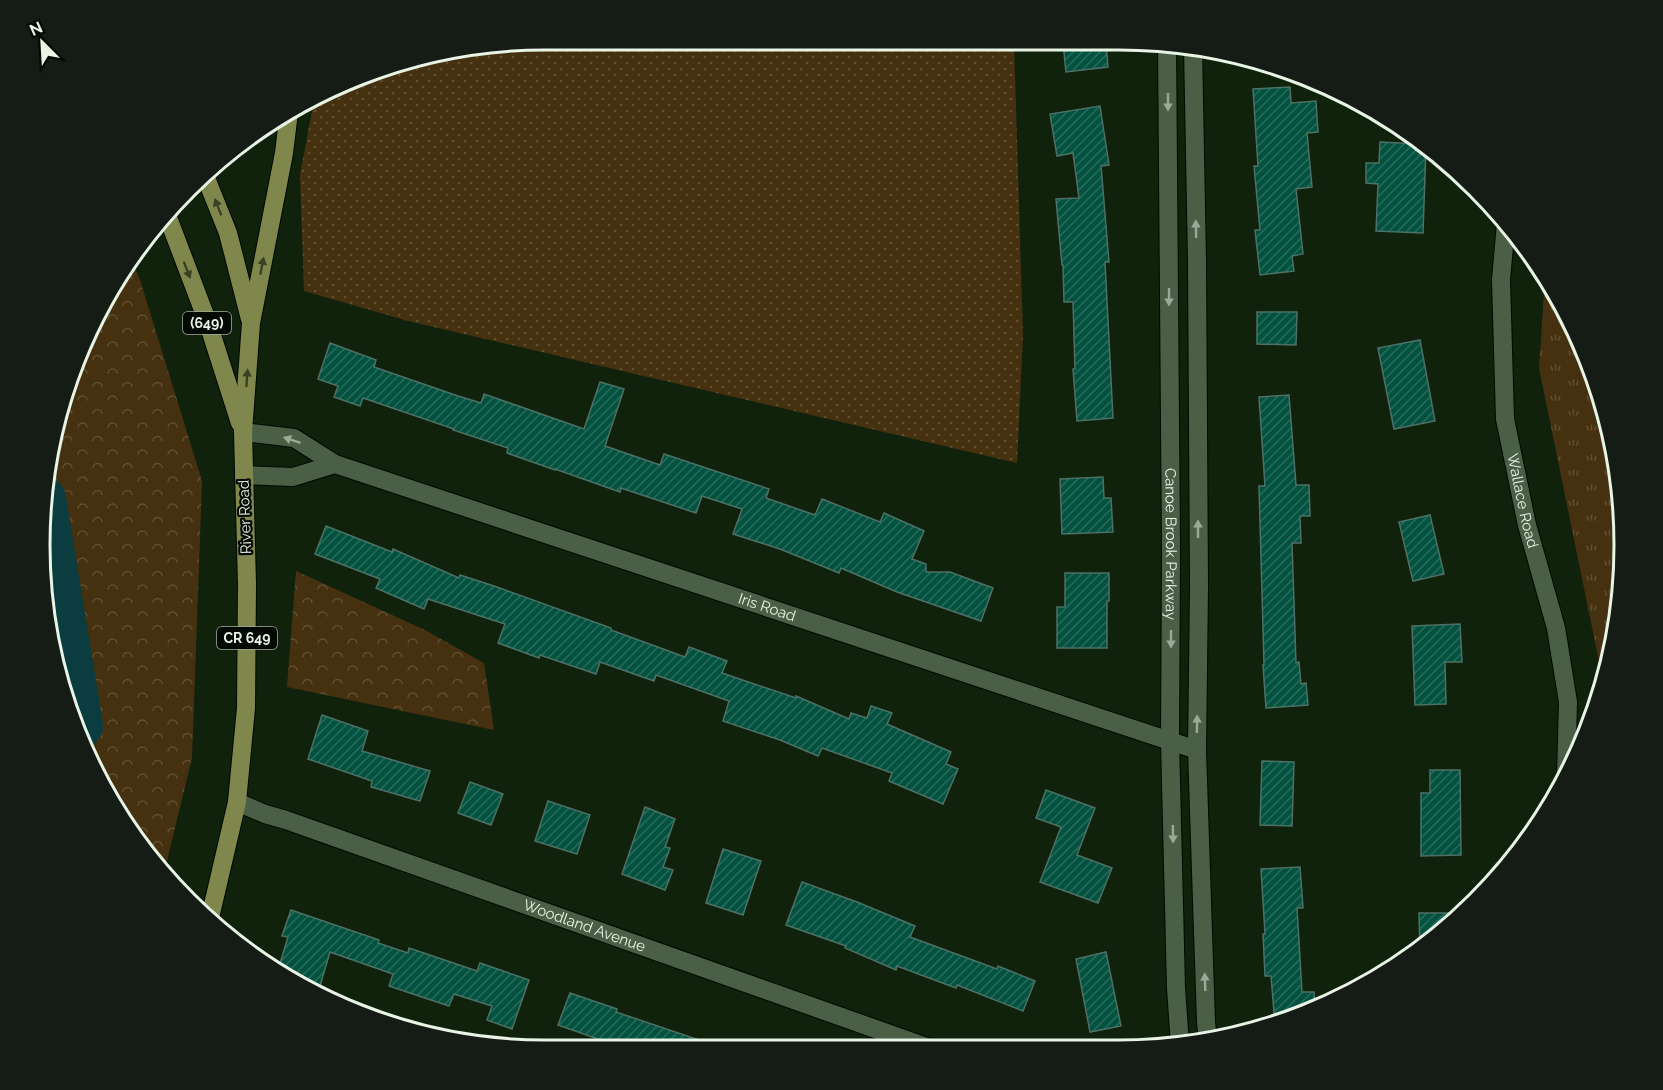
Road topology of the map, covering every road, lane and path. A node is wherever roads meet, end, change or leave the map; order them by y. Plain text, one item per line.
1 (1167, 53) edge
2 (1193, 56) edge
3 (288, 122) edge
4 (208, 182) edge
5 (169, 221) edge
6 (1505, 235) edge
7 (251, 323) junction
8 (243, 432) junction
9 (335, 464) junction
10 (244, 475) junction
11 (1170, 741) junction
12 (1197, 750) junction
13 (1567, 755) edge
14 (237, 802) junction
15 (211, 911) edge
16 (1208, 1032) edge
17 (1179, 1036) edge
18 (907, 1040) edge

1 -> 11 street, Canoe Brook Parkway
12 -> 2 street, Canoe Brook Parkway
7 -> 3 main road, River Road / (649)
7 -> 4 main road, (649)
5 -> 8 main road, (649)
6 - 13 street, Wallace Road
8 -> 7 main road, River Road / (649)
9 -> 8 street, Iris Road
8 - 10 main road, River Road / CR 649
9 - 10 street
9 - 11 street, Iris Road
10 - 14 main road, River Road / CR 649
11 - 12 street, Iris Road
11 -> 17 street, Canoe Brook Parkway
16 -> 12 street, Canoe Brook Parkway
14 - 15 main road, River Road / CR 649
14 - 18 street, Woodland Avenue

